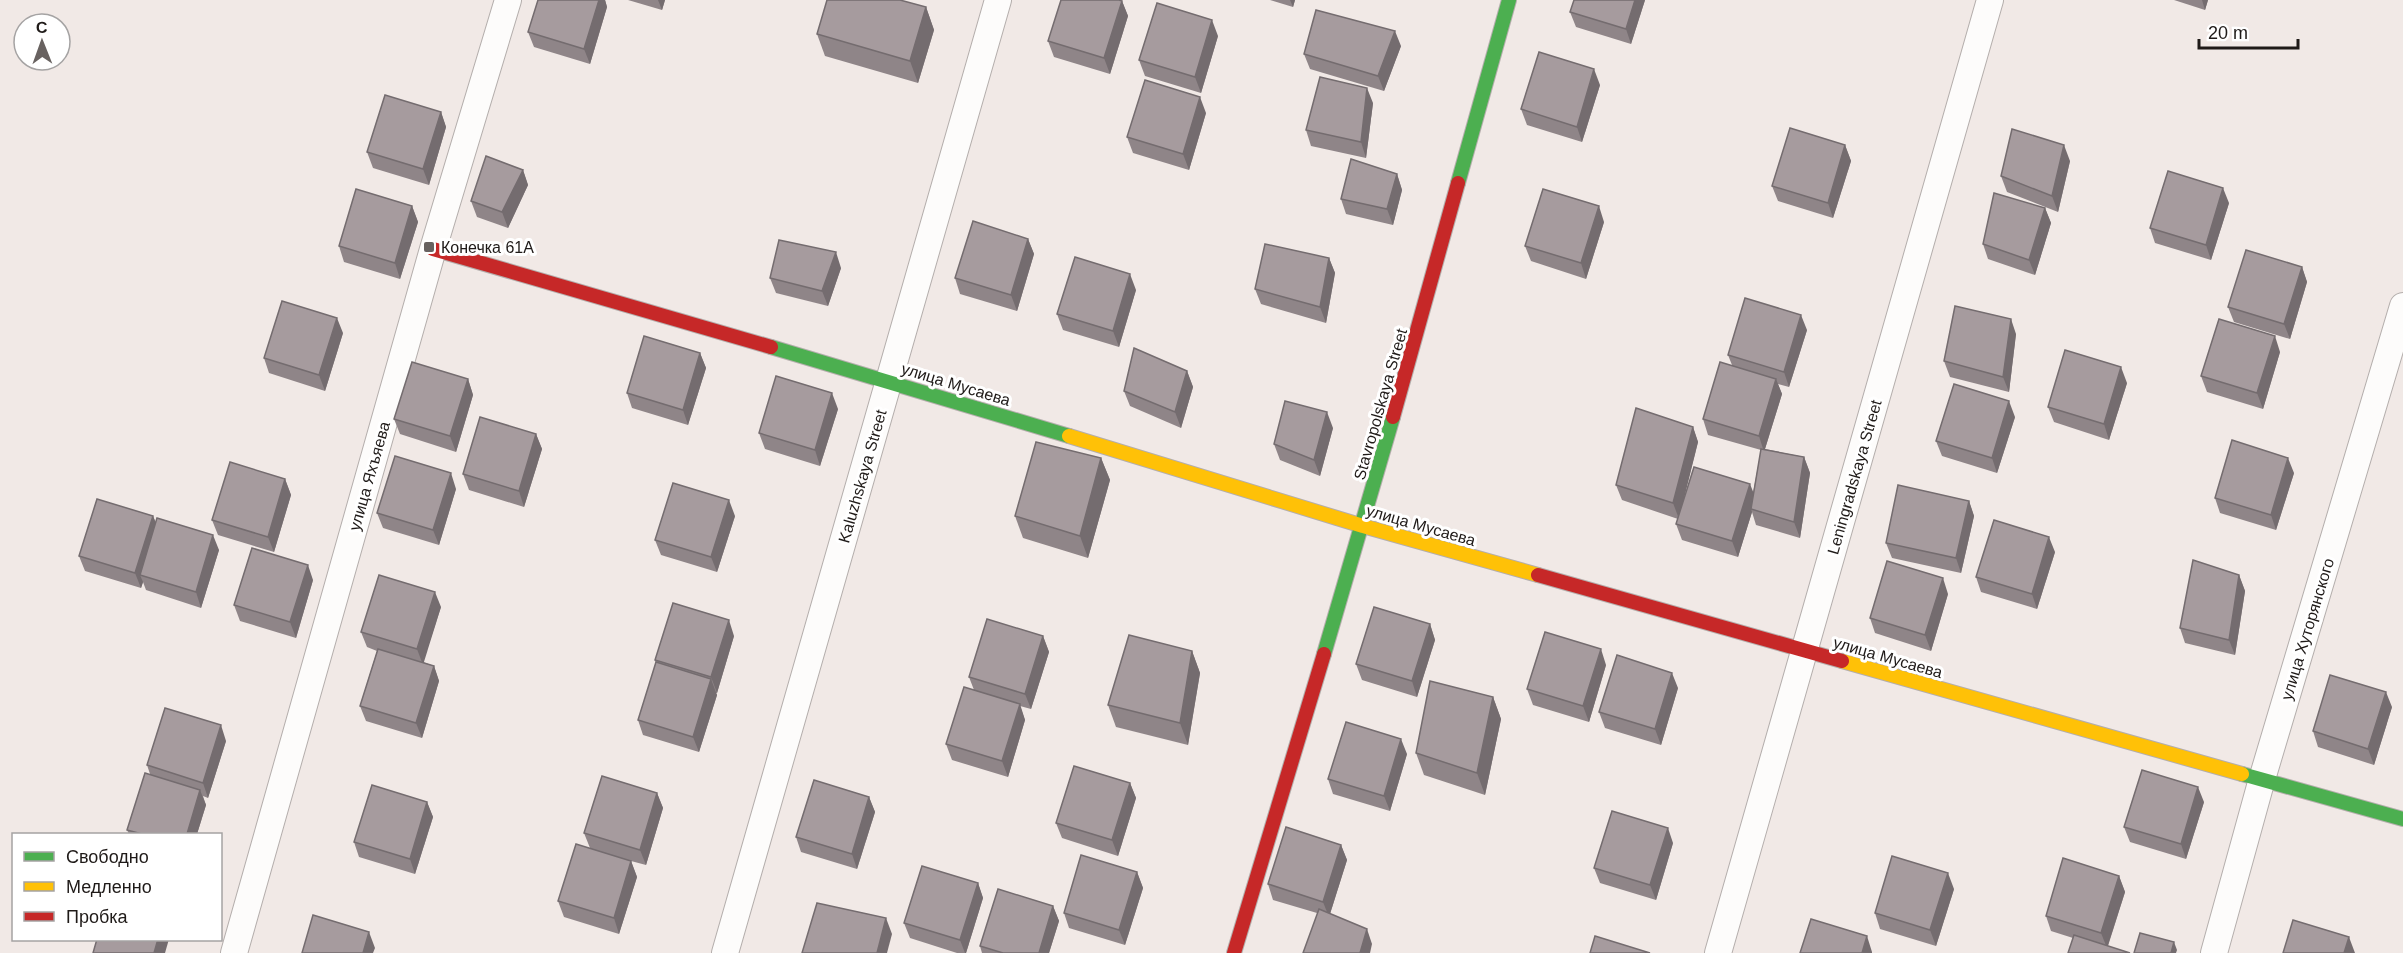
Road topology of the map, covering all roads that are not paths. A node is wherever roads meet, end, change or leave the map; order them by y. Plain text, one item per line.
1 (508, 0) edge
2 (998, 0) edge
3 (1509, 0) edge
4 (1990, 0) edge
5 (433, 249) junction
6 (2403, 306) edge
7 (889, 381) junction
8 (1363, 526) junction
9 (1804, 651) junction
10 (2262, 779) junction
11 (2403, 819) edge
12 (234, 953) edge
13 (725, 953) edge
14 (1234, 953) edge
15 (1718, 953) edge
16 (2214, 953) edge

1 - 5 street, улица Яхъяева
2 - 7 street, Kaluzhskaya Street
3 - 8 street, Stavropolskaya Street
4 - 9 street, Leningradskaya Street
5 - 7 street, улица Мусаева
5 - 12 street, улица Яхъяева
6 - 10 street, улица Хуторянского
7 - 8 street, улица Мусаева
7 - 13 street, Kaluzhskaya Street
8 - 9 street, улица Мусаева
8 - 14 street, Stavropolskaya Street
9 - 10 street, улица Мусаева
9 - 15 street, Leningradskaya Street
10 - 11 street, улица Мусаева
10 - 16 street, улица Хуторянского

